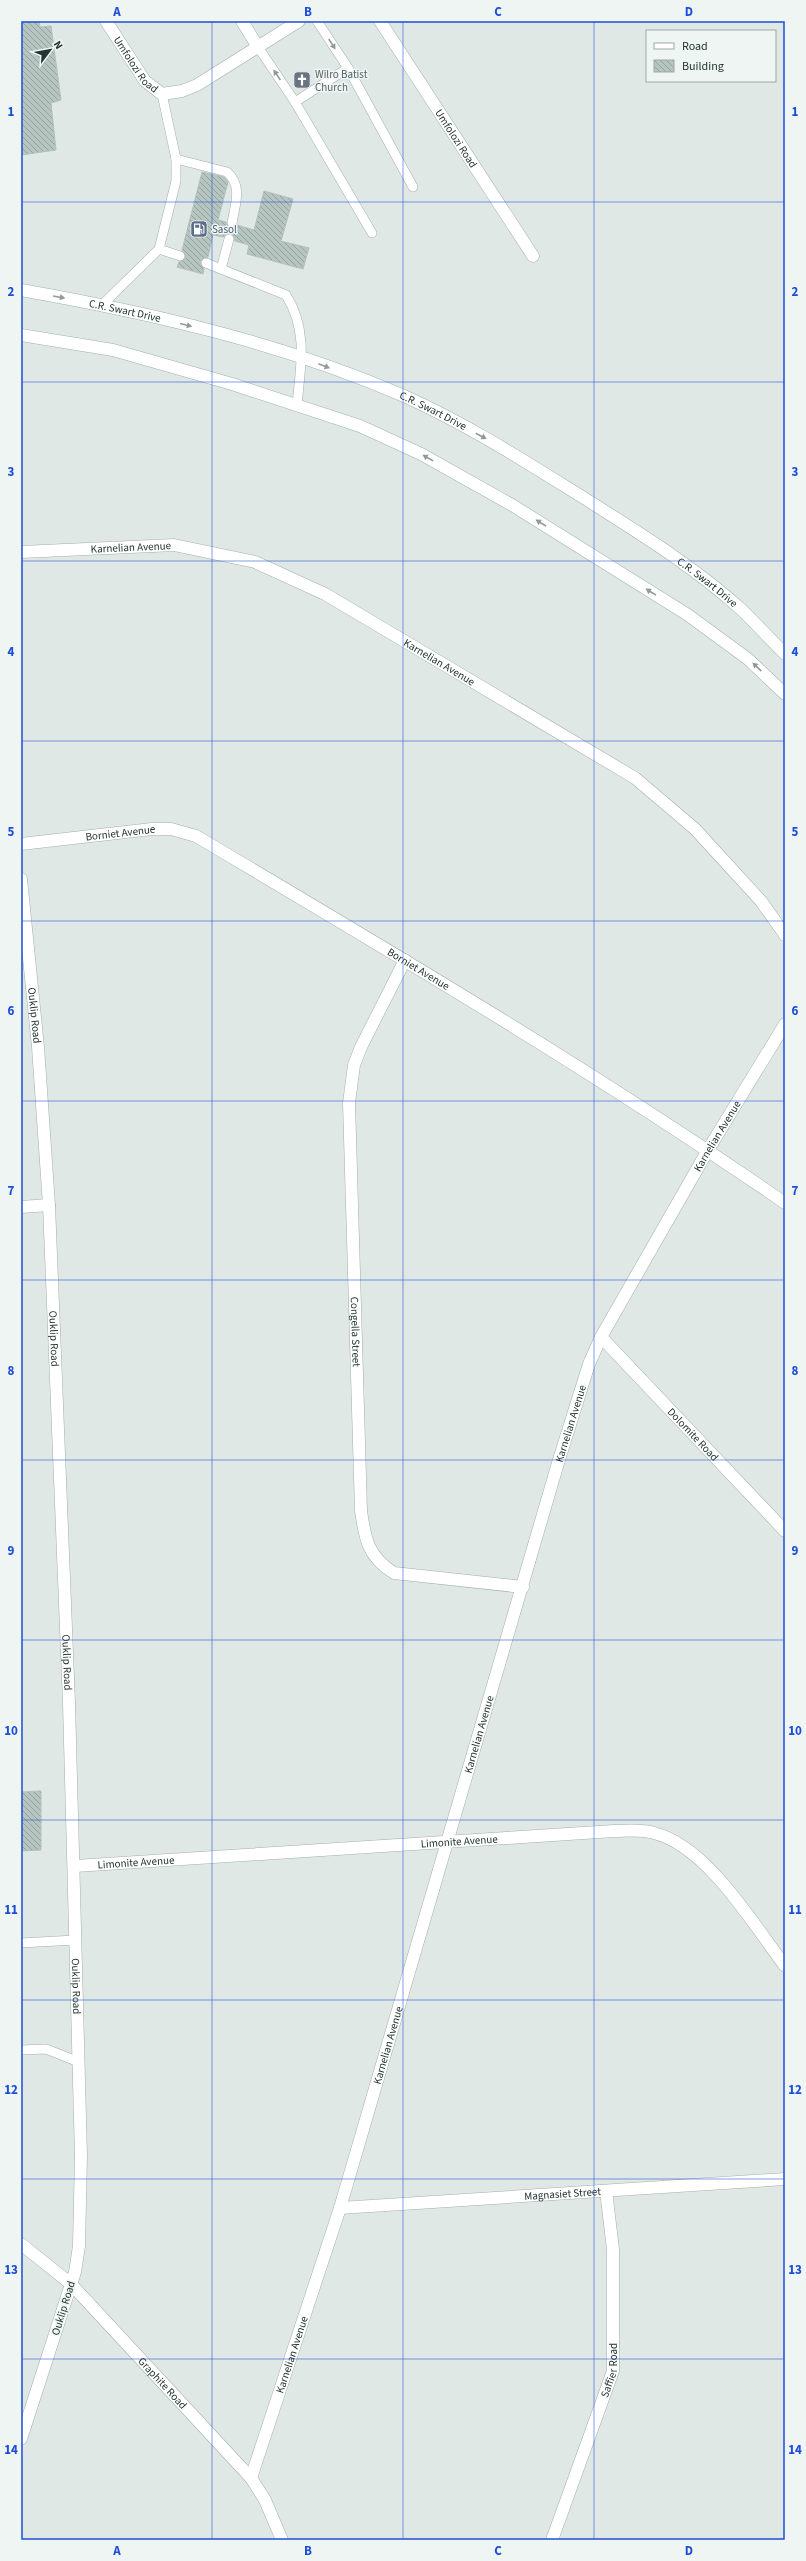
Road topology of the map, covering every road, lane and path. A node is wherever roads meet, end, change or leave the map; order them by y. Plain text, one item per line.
1 (106, 21) edge
2 (242, 21) edge
3 (299, 21) edge
4 (317, 21) edge
5 (380, 21) edge
6 (258, 47) junction
7 (348, 68) junction
8 (162, 94) junction
9 (295, 102) junction
10 (176, 159) junction
11 (413, 187) dead end
12 (232, 224) dead end
13 (372, 233) dead end
14 (229, 239) dead end
15 (159, 249) junction
16 (180, 256) dead end
17 (533, 256) dead end
18 (206, 263) dead end
19 (221, 269) junction
20 (21, 290) edge
21 (102, 305) junction
22 (21, 335) edge
23 (302, 358) junction
24 (297, 404) junction
25 (21, 552) edge
26 (785, 654) edge
27 (785, 694) edge
28 (21, 844) edge
29 (21, 879) edge
30 (785, 935) edge
31 (405, 960) junction
32 (785, 1024) edge
33 (708, 1150) junction
34 (785, 1203) edge
35 (49, 1205) junction
36 (21, 1207) edge
37 (601, 1337) junction
38 (785, 1531) edge
39 (523, 1587) junction
40 (448, 1842) junction
41 (75, 1866) junction
42 (75, 1940) junction
43 (21, 1943) edge
44 (785, 1966) edge
45 (21, 2050) edge
46 (79, 2062) junction
47 (785, 2180) edge
48 (606, 2192) junction
49 (340, 2208) junction
50 (21, 2244) edge
51 (71, 2284) junction
52 (21, 2439) edge
53 (251, 2478) junction
54 (282, 2540) edge
55 (552, 2540) edge

1 - 8 street, Umfolozi Road
2 - 6 street
3 - 6 street, Umfolozi Road
4 -> 7 lane
5 - 17 street, Umfolozi Road
6 - 8 street, Umfolozi Road
9 -> 6 lane
7 - 9 lane
7 - 11 lane
8 - 10 lane
9 - 13 lane
10 - 12 lane
10 - 15 lane
14 - 19 lane
15 - 16 lane
15 - 21 lane
18 - 19 lane
19 - 23 lane
20 -> 21 street, C.R. Swart Drive
21 -> 23 street, C.R. Swart Drive
22 - 24 street
23 - 24 lane
23 -> 26 street, C.R. Swart Drive
27 -> 24 street
25 - 30 street, Karnelian Avenue
28 - 31 street, Borniet Avenue
29 - 35 street, Ouklip Road
31 - 33 street, Borniet Avenue
31 - 39 street, Congella Street
32 - 33 street, Karnelian Avenue
33 - 34 street, Borniet Avenue
33 - 37 street, Karnelian Avenue
35 - 36 street
35 - 41 street, Ouklip Road
37 - 38 street, Dolomite Road
37 - 39 street, Karnelian Avenue
39 - 40 street, Karnelian Avenue
40 - 41 street, Limonite Avenue
40 - 44 street, Limonite Avenue
40 - 49 street, Karnelian Avenue
41 - 42 street, Ouklip Road
42 - 43 lane
42 - 46 street, Ouklip Road
45 - 46 lane
46 - 51 street, Ouklip Road
47 - 48 street, Magnasiet Street
48 - 49 street, Magnasiet Street
48 - 55 street, Saffier Road
49 - 53 street, Karnelian Avenue
50 - 51 street, Graphite Road
51 - 52 street, Ouklip Road
51 - 53 street, Graphite Road
53 - 54 street, Graphite Road

